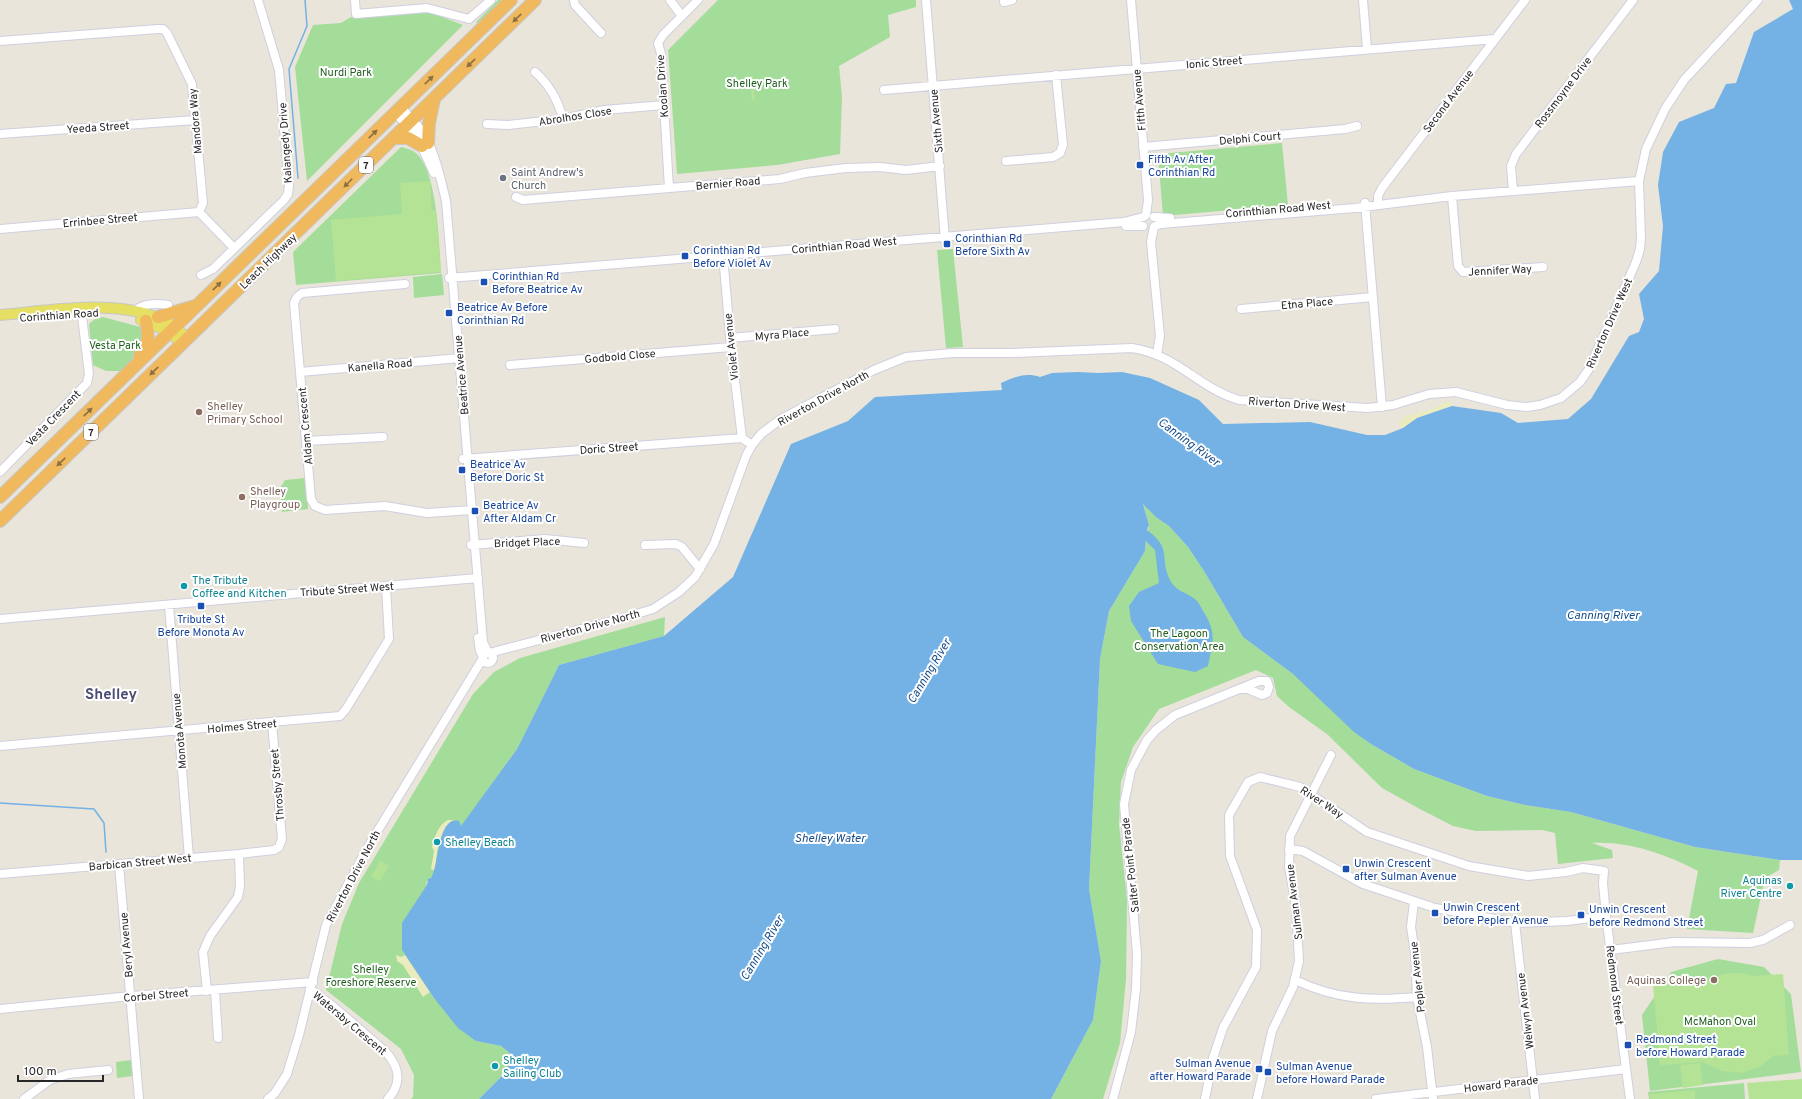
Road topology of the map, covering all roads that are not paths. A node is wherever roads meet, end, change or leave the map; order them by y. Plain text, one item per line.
1 (258, 0) edge
2 (355, 0) edge
3 (491, 0) edge
4 (511, 0) edge
5 (535, 0) edge
6 (574, 0) edge
7 (670, 0) edge
8 (698, 0) edge
9 (926, 0) edge
10 (1131, 0) edge
11 (1363, 0) edge
12 (1525, 0) edge
13 (1633, 0) edge
14 (1758, 0) edge
15 (427, 4) edge
16 (682, 16) junction
17 (601, 33) dead end
18 (1496, 39) junction
19 (0, 41) edge
20 (1367, 49) junction
21 (1136, 68) junction
22 (535, 72) dead end
23 (1056, 76) junction
24 (933, 86) junction
25 (884, 90) dead end
26 (434, 98) junction
27 (664, 105) junction
28 (398, 110) junction
29 (563, 119) junction
30 (195, 120) junction
31 (410, 122) junction
32 (487, 124) dead end
33 (1357, 126) dead end
34 (0, 134) edge
35 (393, 138) junction
36 (425, 144) junction
37 (1143, 147) junction
38 (1006, 161) dead end
39 (940, 166) junction
40 (1639, 181) junction
41 (670, 188) junction
42 (1514, 192) junction
43 (1452, 196) junction
44 (516, 197) dead end
45 (1378, 203) junction
46 (1365, 204) junction
47 (199, 212) junction
48 (1149, 216) junction
49 (1154, 226) junction
50 (1144, 227) junction
51 (0, 229) edge
52 (945, 239) junction
53 (1151, 242) junction
54 (234, 248) junction
55 (723, 258) junction
56 (1543, 267) dead end
57 (201, 275) dead end
58 (451, 280) junction
59 (404, 284) dead end
60 (1373, 297) junction
61 (168, 305) dead end
62 (197, 305) junction
63 (1241, 309) dead end
64 (82, 310) junction
65 (134, 312) junction
66 (0, 315) edge
67 (0, 319) edge
68 (152, 319) junction
69 (172, 330) junction
70 (835, 330) dead end
71 (730, 338) junction
72 (185, 342) junction
73 (731, 347) junction
74 (1157, 354) junction
75 (458, 358) junction
76 (510, 365) dead end
77 (129, 372) junction
78 (300, 372) junction
79 (1382, 407) junction
80 (383, 436) dead end
81 (742, 438) junction
82 (306, 441) junction
83 (752, 445) junction
84 (466, 459) junction
85 (0, 472) edge
86 (0, 497) edge
87 (470, 510) junction
88 (0, 521) edge
89 (584, 543) dead end
90 (473, 544) junction
91 (645, 545) dead end
92 (700, 569) junction
93 (476, 578) junction
94 (386, 586) junction
95 (169, 605) junction
96 (0, 619) edge
97 (487, 657) junction
98 (1239, 689) dead end
99 (272, 723) junction
100 (179, 731) junction
101 (0, 746) edge
102 (1331, 755) dead end
103 (1311, 793) junction
104 (279, 847) joint
105 (1289, 850) junction
106 (239, 854) junction
107 (189, 858) junction
108 (119, 864) junction
109 (1604, 871) joint
110 (0, 874) edge
111 (1414, 902) junction
112 (1606, 916) junction
113 (1515, 923) junction
114 (1790, 924) dead end
115 (1611, 950) junction
116 (1294, 980) junction
117 (312, 986) junction
118 (211, 991) junction
119 (131, 996) junction
120 (1417, 997) junction
121 (0, 1009) edge
122 (218, 1038) dead end
123 (108, 1070) dead end
124 (1626, 1070) junction
125 (1532, 1080) junction
126 (1432, 1096) edge
127 (270, 1098) edge
128 (24, 1099) edge
129 (140, 1099) edge
130 (388, 1099) edge
131 (1113, 1099) edge
132 (1205, 1099) edge
133 (1257, 1099) edge
134 (1376, 1099) edge
135 (1535, 1099) edge
136 (1630, 1099) edge

1 - 54 street, Kalangedy Drive
2 - 15 street
3 - 15 street
28 -> 4 highway, Leach Highway / 7
5 -> 26 highway, Leach Highway / 7
6 - 17 street
7 - 16 street
8 - 16 street, Koolan Drive
9 - 24 street, Sixth Avenue
10 - 21 street, Fifth Avenue
11 - 20 street
12 - 18 street, Second Avenue
13 - 42 street, Rossmoyne Drive
14 - 40 street, Riverton Drive West
16 - 27 street, Koolan Drive
18 - 20 street, Ionic Street
18 - 45 street, Second Avenue
19 - 30 street, Mandora Way
20 - 21 street, Ionic Street
21 - 23 street, Ionic Street
21 - 37 street, Fifth Avenue
22 - 29 street
23 - 24 street, Ionic Street
23 - 38 street
24 - 25 street, Ionic Street
24 - 39 street, Sixth Avenue
26 - 31 highway, Leach Highway / 7
26 - 36 highway
27 - 29 street, Abrolhos Close
27 - 41 street, Koolan Drive
28 - 31 street, Beatrice Avenue
62 -> 28 highway, Leach Highway / 7
29 - 32 street, Abrolhos Close
30 - 34 street, Yeeda Street
30 - 47 street, Mandora Way
31 - 35 highway, Leach Highway / 7
31 - 36 street, Beatrice Avenue
33 - 37 street, Delphi Court
35 - 36 highway
35 -> 72 highway, Leach Highway / 7
36 - 58 street, Beatrice Avenue
37 - 48 street, Fifth Avenue
39 - 41 street, Bernier Road
39 - 52 street, Sixth Avenue
40 - 42 street, Corinthian Road West
40 - 79 street, Riverton Drive West
41 - 44 street, Bernier Road
42 - 43 street, Corinthian Road West
43 - 45 street, Corinthian Road West
43 - 56 street, Jennifer Way
45 - 46 street, Corinthian Road West
46 - 48 street, Corinthian Road West
46 - 49 street, Corinthian Road West
46 - 60 street
47 - 51 street, Errinbee Street
47 - 54 street
48 - 49 street
48 - 50 street
48 - 52 street, Corinthian Road West
49 - 50 street, Corinthian Road West
49 - 53 street
50 - 52 street, Corinthian Road West
50 - 53 street
52 - 55 street, Corinthian Road West
53 - 74 street
54 - 57 street, Kalangedy Drive
55 - 58 street, Corinthian Road West
55 - 71 street, Violet Avenue
58 - 75 street, Beatrice Avenue
59 - 78 street, Aldam Crescent
60 - 63 street, Etna Place
60 - 79 street
61 - 65 street, Corinthian Road
62 - 68 highway
62 - 69 highway, Leach Highway / 7
64 - 65 main road, Corinthian Road
64 - 66 main road, Corinthian Road
64 - 67 main road, Corinthian Road
64 - 68 main road, Corinthian Road
64 - 85 street, Vesta Crescent
65 - 68 main road, Corinthian Road
68 - 69 main road, Corinthian Road
68 - 77 highway
69 - 72 main road, Corinthian Road
69 - 77 highway, Leach Highway / 7
70 - 71 street, Myra Place
71 - 73 street, Violet Avenue
72 -> 88 highway, Leach Highway / 7
73 - 76 street, Godbold Close
73 - 81 street, Violet Avenue
74 - 79 street, Riverton Drive West
74 - 83 street, Riverton Drive North
75 - 78 street, Kanella Road
75 - 84 street, Beatrice Avenue
86 -> 77 highway, Leach Highway / 7
78 - 82 street, Aldam Crescent
80 - 82 street
81 - 83 street
81 - 84 street, Doric Street
82 - 87 street, Aldam Crescent
83 - 92 street, Riverton Drive North
84 - 87 street, Beatrice Avenue
87 - 90 street, Beatrice Avenue
89 - 90 street, Bridget Place
90 - 93 street, Beatrice Avenue
91 - 92 street
92 - 97 street, Riverton Drive North
93 - 94 street, Tribute Street West
93 - 97 street, Beatrice Avenue
94 - 95 street, Tribute Street West
94 - 99 street, Holmes Street
95 - 96 street, Tribute Street West
95 - 100 street, Monota Avenue
97 - 117 street, Riverton Drive North
98 - 131 street, Salter Point Parade
99 - 100 street, Holmes Street
99 - 104 street, Throsby Street
100 - 101 street, Holmes Street
100 - 107 street, Monota Avenue
102 - 103 street, Sulman Avenue
103 - 105 street, Sulman Avenue
103 - 109 street, River Way
103 - 132 street, River Way
104 - 106 street, Barbican Street West
105 - 111 street
105 - 116 street, Sulman Avenue
106 - 107 street, Barbican Street West
106 - 118 street
107 - 108 street, Barbican Street West
108 - 110 street, Barbican Street West
108 - 119 street, Beryl Avenue
109 - 112 street, Redmond Street
111 - 113 street
111 - 120 street, Pepler Avenue
112 - 113 street
112 - 115 street, Redmond Street
113 - 125 street, Welwyn Avenue
114 - 115 street
115 - 124 street, Redmond Street
116 - 120 street
116 - 133 street, Sulman Avenue
117 - 118 street, Corbel Street
117 - 127 street, Riverton Drive North
117 - 130 street, Watersby Crescent
118 - 119 street, Corbel Street
118 - 122 street
119 - 121 street, Corbel Street
119 - 129 street, Beryl Avenue
120 - 126 street, Pepler Avenue
123 - 128 street
124 - 125 street, Howard Parade
124 - 136 street, Redmond Street
125 - 126 street, Howard Parade
125 - 135 street, Welwyn Avenue
126 - 134 street, Howard Parade

